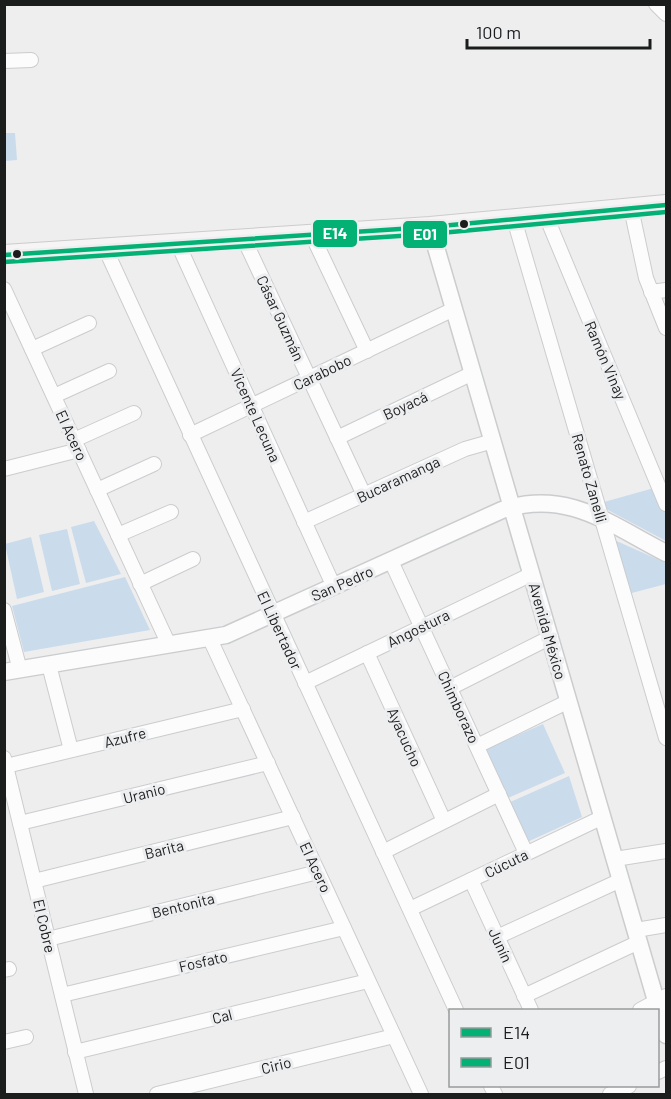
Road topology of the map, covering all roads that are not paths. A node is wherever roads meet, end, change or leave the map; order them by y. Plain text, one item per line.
1 (656, 4) edge
2 (666, 14) edge
3 (31, 60) dead end
4 (4, 61) edge
5 (666, 205) edge
6 (631, 208) junction
7 (546, 216) junction
8 (514, 219) junction
9 (430, 227) junction
10 (312, 235) junction
11 (244, 239) junction
12 (178, 244) junction
13 (105, 248) junction
14 (4, 255) edge
15 (4, 289) edge
16 (666, 290) edge
17 (651, 292) junction
18 (454, 309) junction
19 (89, 323) dead end
20 (666, 328) edge
21 (32, 349) junction
22 (367, 351) junction
23 (109, 371) dead end
24 (473, 373) junction
25 (309, 378) junction
26 (54, 396) junction
27 (252, 406) junction
28 (134, 413) dead end
29 (190, 435) junction
30 (337, 438) junction
31 (493, 441) junction
32 (76, 445) junction
33 (154, 464) dead end
34 (4, 469) edge
35 (97, 490) junction
36 (364, 495) junction
37 (666, 504) edge
38 (512, 507) junction
39 (171, 512) dead end
40 (602, 519) junction
41 (304, 522) junction
42 (118, 535) junction
43 (666, 553) edge
44 (194, 559) dead end
45 (391, 561) junction
46 (532, 574) junction
47 (140, 584) junction
48 (334, 587) junction
49 (4, 610) edge
50 (273, 615) junction
51 (421, 627) junction
52 (550, 638) junction
53 (210, 639) junction
54 (169, 645) junction
55 (367, 653) junction
56 (49, 665) junction
57 (12, 671) edge
58 (305, 683) junction
59 (450, 688) junction
60 (569, 700) junction
61 (243, 709) junction
62 (666, 738) edge
63 (477, 746) junction
64 (71, 750) junction
65 (5, 762) edge
66 (268, 763) junction
67 (499, 794) junction
68 (293, 817) junction
69 (603, 817) junction
70 (444, 821) junction
71 (20, 823) junction
72 (666, 851) edge
73 (383, 852) junction
74 (526, 854) junction
75 (615, 859) junction
76 (318, 872) junction
77 (471, 880) junction
78 (621, 880) junction
79 (34, 881) junction
80 (410, 909) junction
81 (666, 925) edge
82 (344, 928) junction
83 (638, 936) junction
84 (497, 938) junction
85 (48, 939) junction
86 (368, 981) junction
87 (62, 995) junction
88 (524, 996) junction
89 (662, 1000) edge
90 (455, 1009) edge
91 (530, 1009) edge
92 (644, 1009) edge
93 (666, 1035) edge
94 (394, 1036) junction
95 (26, 1037) dead end
96 (4, 1042) edge
97 (75, 1052) junction
98 (627, 1087) edge
99 (417, 1094) edge
100 (86, 1095) edge
101 (157, 1095) edge
102 (610, 1095) edge

1 - 2 street
3 - 4 street
5 - 6 main road
6 - 7 main road
6 - 17 street
7 - 8 main road
7 - 37 street, Ramón Vinay
8 - 9 main road
8 - 40 street, Renato Zanelli
9 - 10 main road
9 - 18 street, Avenida México
10 - 11 main road
10 - 22 street
11 - 12 main road
11 - 25 street, Cásar Guzmán
12 - 13 main road
12 - 27 street, Vicente Lecuna
13 - 14 main road
13 - 29 street, El Libertador
15 - 21 street, El Acero
16 - 17 street
17 - 20 street
18 - 22 street, Carabobo
18 - 24 street, Avenida México
19 - 21 street
21 - 26 street, El Acero
22 - 25 street, Carabobo
23 - 26 street
24 - 30 street, Boyacá
24 - 31 street, Avenida México
25 - 27 street, Carabobo
25 - 30 street, Cásar Guzmán
26 - 32 street, El Acero
27 - 29 street, Carabobo
27 - 41 street, Vicente Lecuna
28 - 32 street
29 - 50 street, El Libertador
30 - 36 street, Cásar Guzmán
31 - 36 street, Bucaramanga
31 - 38 street, Avenida México
32 - 34 street
32 - 35 street, El Acero
33 - 35 street
35 - 42 street, El Acero
36 - 41 street, Bucaramanga
38 - 40 street, San Pedro
38 - 45 street, San Pedro
38 - 46 street, Avenida México
39 - 42 street
40 - 43 street, San Pedro
40 - 62 street, Renato Zanelli
41 - 48 street, Vicente Lecuna
42 - 47 street, El Acero
44 - 47 street
45 - 48 street, San Pedro
45 - 51 street, Chimborazo
46 - 51 street, Angostura
46 - 52 street, Avenida México
47 - 54 street, El Acero
48 - 50 street, San Pedro
49 - 57 street
50 - 53 street, San Pedro
50 - 58 street, El Libertador
51 - 55 street, Angostura
51 - 59 street, Chimborazo
52 - 59 street
52 - 60 street, Avenida México
53 - 54 street, San Pedro
53 - 61 street, El Acero
54 - 56 street, San Pedro
55 - 58 street, Angostura
55 - 70 street, Ayacucho
56 - 57 street, San Pedro
56 - 64 street
58 - 73 street, El Libertador
59 - 63 street, Chimborazo
60 - 63 street
60 - 69 street, Avenida México
61 - 64 street, Azufre
61 - 66 street, El Acero
63 - 67 street, Chimborazo
64 - 65 street, Azufre
65 - 71 street, El Cobre
66 - 68 street, El Acero
66 - 71 street, Uranio
67 - 70 street
67 - 74 street, Chimborazo
68 - 76 street, El Acero
68 - 79 street, Barita
69 - 74 street, Cúcuta
69 - 75 street, Avenida México
70 - 73 street
71 - 79 street, El Cobre
72 - 75 street
73 - 80 street, El Libertador
74 - 77 street, Cúcuta
75 - 78 street, Avenida México
76 - 82 street, El Acero
76 - 85 street, Bentonita
77 - 80 street, Cúcuta
77 - 84 street, Junín
78 - 83 street, Avenida México
78 - 84 street
79 - 85 street, El Cobre
80 - 90 street, El Libertador
81 - 83 street
82 - 86 street, El Acero
82 - 87 street, Fosfato
83 - 88 street
83 - 89 street, Avenida México
84 - 88 street, Junín
85 - 87 street, El Cobre
86 - 94 street, El Acero
86 - 97 street, Cal
87 - 97 street, El Cobre
88 - 91 street, Junín
89 - 92 street
89 - 93 street, Avenida México
94 - 99 street, El Acero
94 - 101 street, Cirio
95 - 96 street
97 - 100 street, El Cobre
98 - 102 street

